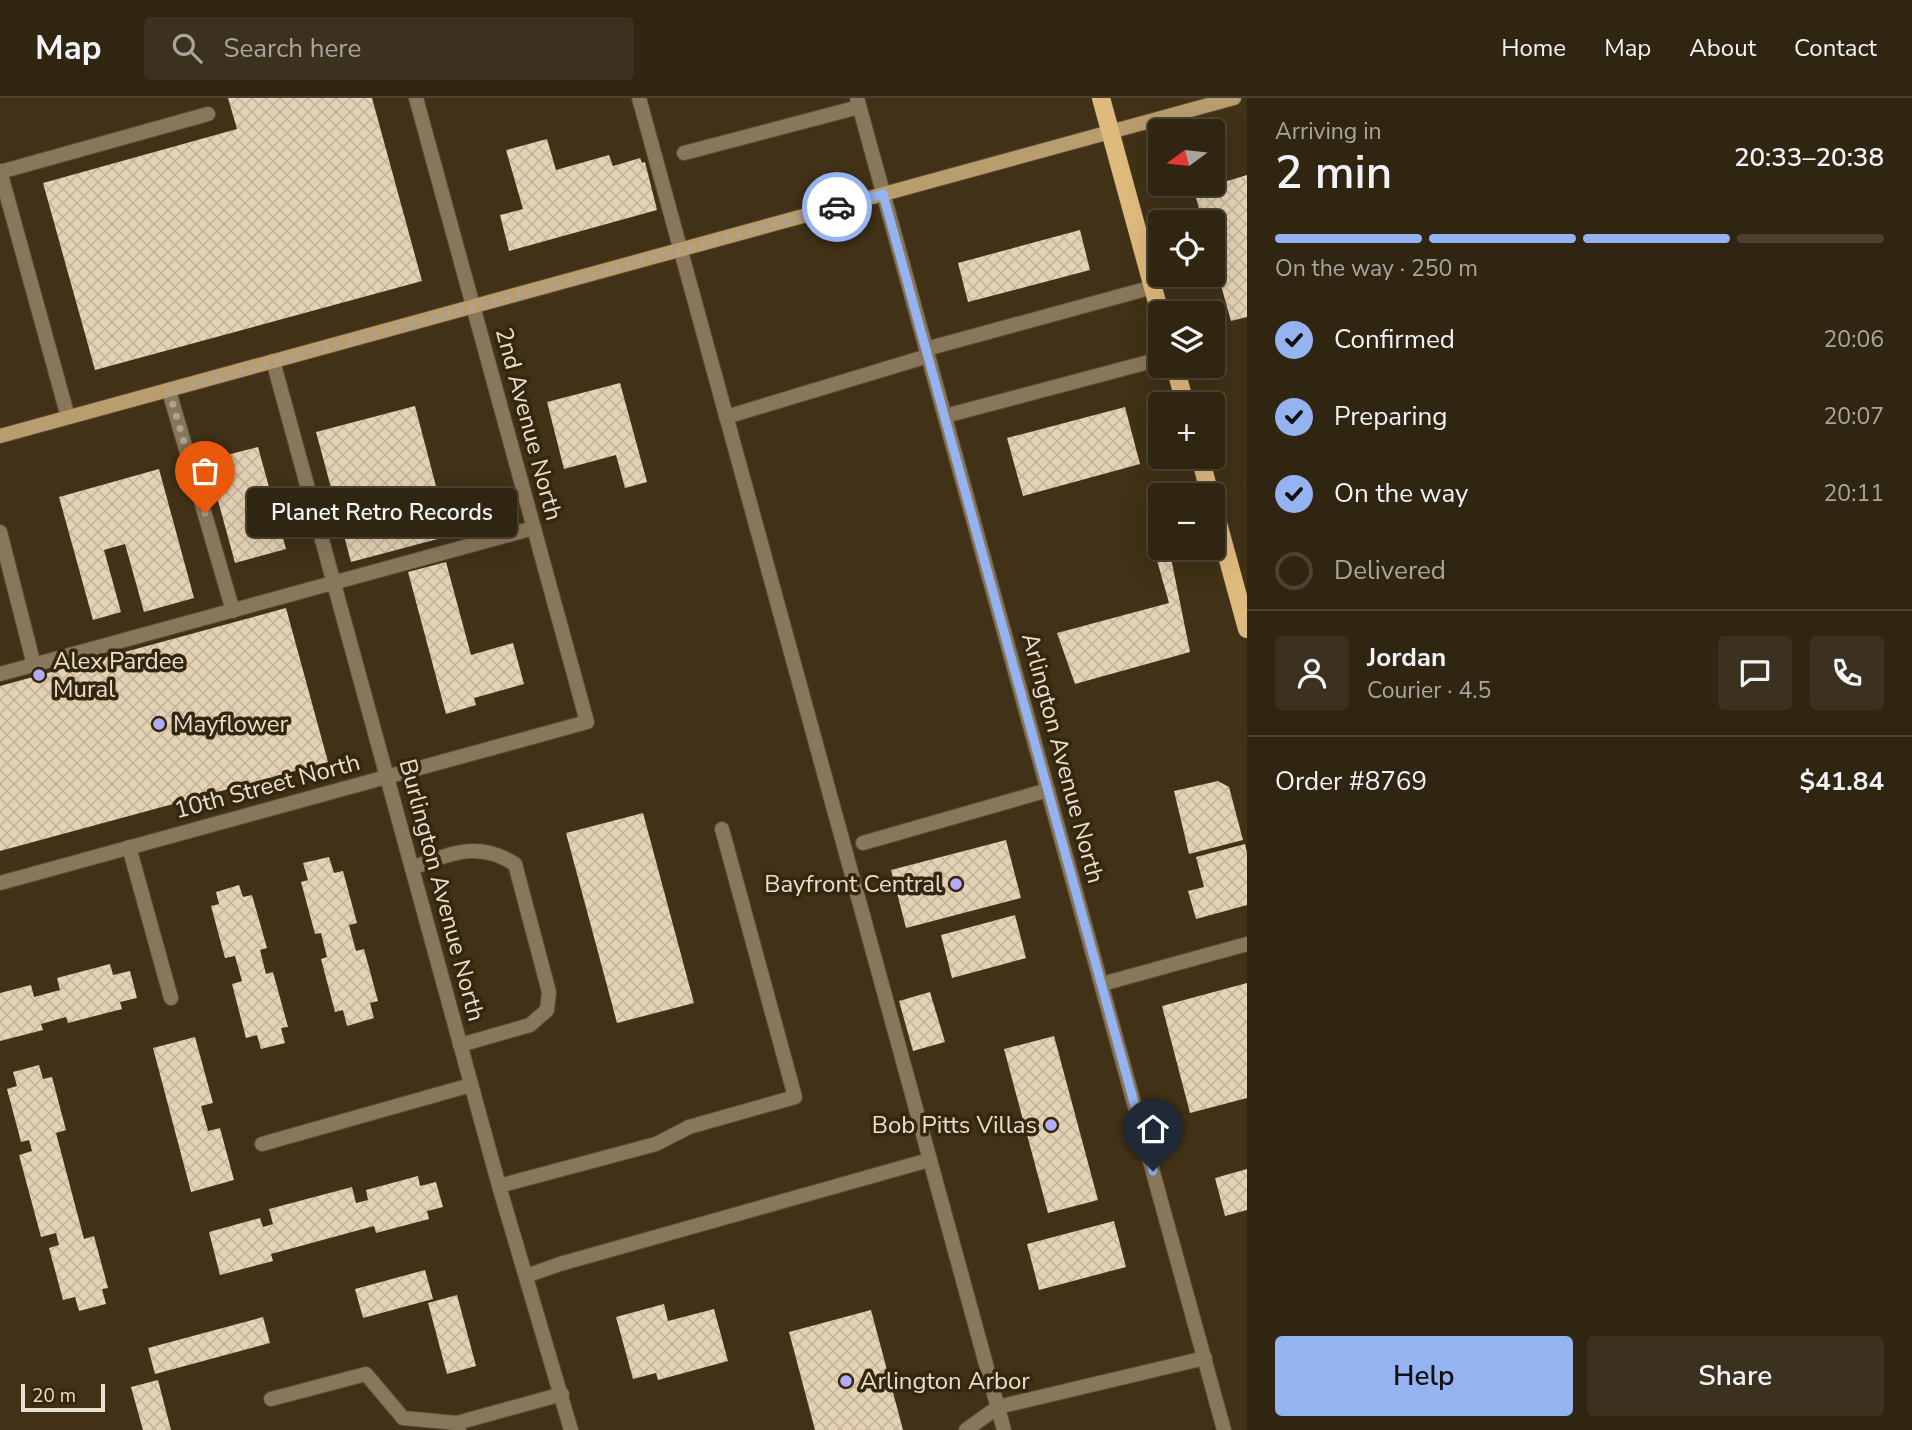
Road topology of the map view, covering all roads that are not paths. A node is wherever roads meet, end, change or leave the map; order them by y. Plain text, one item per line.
1 (416, 98) edge
2 (639, 98) edge
3 (1101, 98) edge
4 (1234, 98) edge
5 (858, 103) edge
6 (208, 114) dead end
7 (1111, 132) junction
8 (684, 153) dead end
9 (0, 171) edge
10 (883, 194) junction
11 (680, 250) junction
12 (1148, 269) edge
13 (1153, 287) joint
14 (1157, 301) edge
15 (473, 307) junction
16 (927, 353) junction
17 (273, 361) junction
18 (1148, 362) edge
19 (169, 391) junction
20 (944, 416) junction
21 (68, 417) junction
22 (726, 417) junction
23 (0, 436) edge
24 (534, 528) junction
25 (0, 532) edge
26 (1225, 549) edge
27 (334, 584) junction
28 (233, 611) junction
29 (1247, 629) edge
30 (34, 665) junction
31 (0, 674) edge
32 (587, 722) joint
33 (387, 776) junction
34 (1048, 790) junction
35 (722, 828) dead end
36 (863, 843) dead end
37 (129, 847) junction
38 (412, 868) junction
39 (0, 883) edge
40 (1247, 944) edge
41 (1102, 984) junction
42 (171, 998) dead end
43 (460, 1045) junction
44 (471, 1085) junction
45 (262, 1144) dead end
46 (929, 1160) junction
47 (499, 1186) junction
48 (526, 1276) junction
49 (1205, 1358) junction
50 (562, 1394) junction
51 (271, 1399) dead end
52 (998, 1407) junction
53 (458, 1427) edge
54 (571, 1430) edge
55 (966, 1430) edge
56 (1004, 1430) edge
57 (1224, 1430) edge

1 - 15 street, 2nd Avenue North
2 - 11 street
3 - 7 main road
4 - 7 main road
5 - 8 street
5 - 10 street, Arlington Avenue North
6 - 9 street
7 - 10 main road
7 - 12 main road
9 - 21 street
10 - 11 main road
10 - 16 street, Arlington Avenue North
11 - 15 main road
11 - 22 street
13 - 14 main road
13 - 16 street
15 - 17 main road
15 - 24 street, 2nd Avenue North
16 - 20 street, Arlington Avenue North
16 - 22 street
17 - 19 main road
17 - 27 street, Burlington Avenue North
18 - 20 street
19 - 21 main road
19 - 28 street
20 - 34 street, Arlington Avenue North
21 - 23 main road
22 - 46 street
24 - 27 street
24 - 32 street, 2nd Avenue North
25 - 30 street
26 - 29 main road
27 - 28 street
27 - 33 street, Burlington Avenue North
28 - 30 street
30 - 31 street
32 - 33 street, 10th Street North
33 - 37 street, 10th Street North
33 - 38 street, Burlington Avenue North
34 - 36 street
34 - 41 street, Arlington Avenue North
35 - 47 street
37 - 39 street, 10th Street North
37 - 42 street
38 - 43 street, Burlington Avenue North
38 - 43 street
40 - 41 street
41 - 49 street, Arlington Avenue North
43 - 44 street, Burlington Avenue North
44 - 45 street
44 - 47 street, Burlington Avenue North
46 - 48 street
46 - 52 street
47 - 48 street, Burlington Avenue North
48 - 50 street, Burlington Avenue North
49 - 52 street
49 - 57 street, Arlington Avenue North
50 - 53 street
50 - 54 street, Burlington Avenue North
51 - 53 street
52 - 55 street
52 - 56 street

